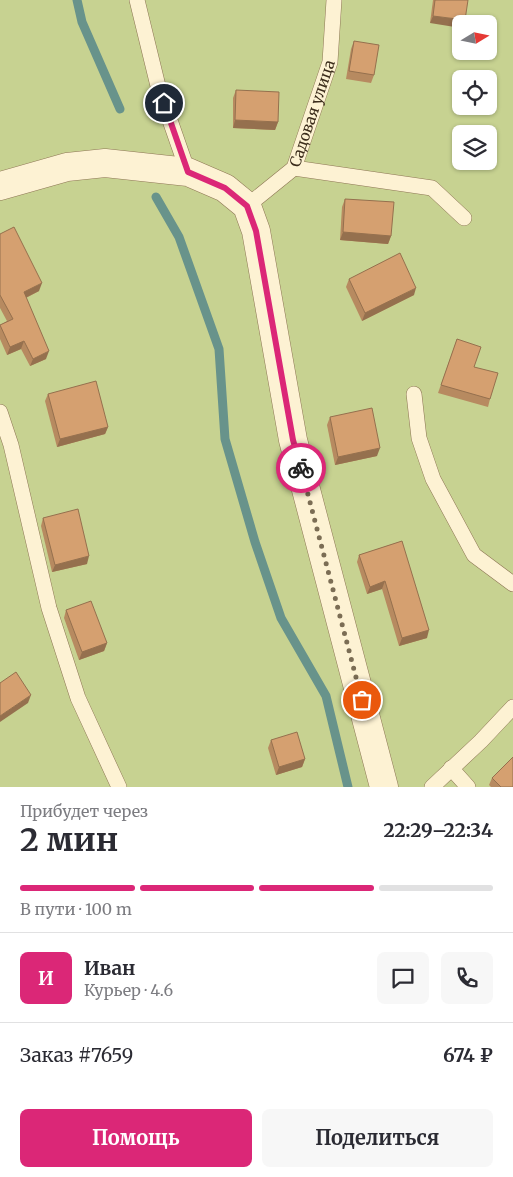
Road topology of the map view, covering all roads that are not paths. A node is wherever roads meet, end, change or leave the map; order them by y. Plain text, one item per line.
1 (137, 0) edge
2 (334, 0) edge
3 (294, 168) junction
4 (188, 172) junction
5 (0, 186) edge
6 (247, 206) junction
7 (464, 218) dead end
8 (414, 394) dead end
9 (0, 412) edge
10 (513, 584) edge
11 (513, 707) edge
12 (451, 768) junction
13 (120, 787) edge
14 (384, 787) edge
15 (432, 787) edge
16 (468, 787) edge

1 - 4 lane
2 - 3 lane, Садовая улица
3 - 6 lane, Садовая улица
3 - 7 lane
4 - 5 street
4 - 6 street
6 - 14 street
8 - 10 lane
9 - 13 lane
11 - 12 lane
12 - 15 lane
12 - 16 lane

